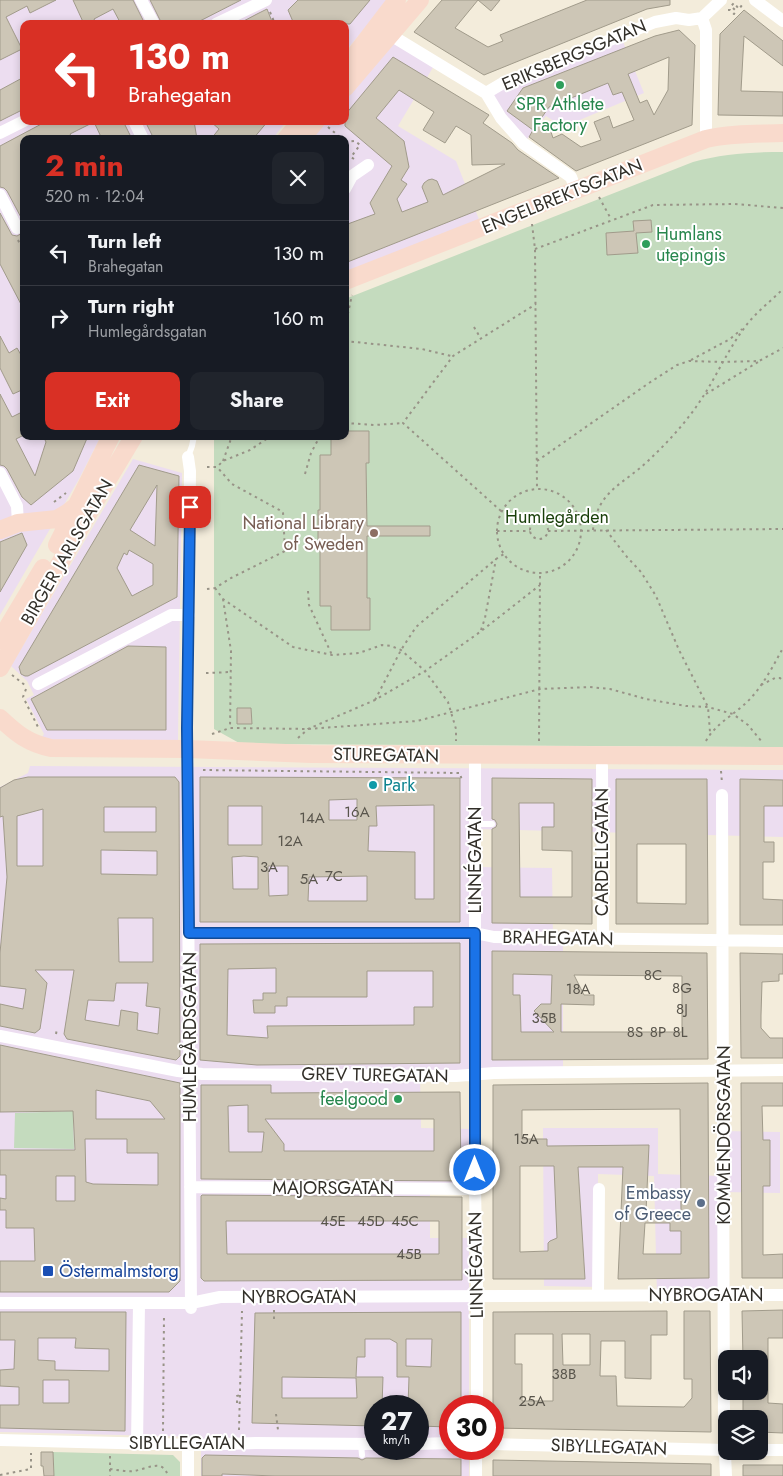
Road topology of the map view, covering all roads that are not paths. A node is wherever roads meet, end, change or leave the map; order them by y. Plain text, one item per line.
1 (141, 0) edge
2 (266, 0) edge
3 (397, 0) edge
4 (420, 0) edge
5 (755, 0) edge
6 (721, 1) edge
7 (702, 18) junction
8 (152, 20) edge
9 (224, 20) edge
10 (783, 21) edge
11 (386, 27) junction
12 (349, 64) edge
13 (349, 82) edge
14 (486, 93) junction
15 (20, 123) edge
16 (298, 125) edge
17 (320, 125) edge
18 (0, 133) edge
19 (783, 133) edge
20 (289, 135) edge
21 (307, 135) edge
22 (706, 139) junction
23 (368, 165) dead end
24 (349, 182) edge
25 (576, 190) junction
26 (0, 196) edge
27 (17, 232) road end
28 (349, 286) edge
29 (109, 440) edge
30 (132, 440) edge
31 (193, 440) edge
32 (188, 457) joint
33 (0, 473) edge
34 (76, 506) junction
35 (18, 522) junction
36 (0, 530) edge
37 (189, 615) junction
38 (0, 640) edge
39 (6, 671) edge
40 (33, 685) road end
41 (0, 718) edge
42 (0, 735) edge
43 (188, 754) junction
44 (783, 756) edge
45 (783, 764) edge
46 (475, 765) junction
47 (602, 766) junction
48 (722, 794) road end
49 (475, 824) junction
50 (492, 824) dead end
51 (189, 933) junction
52 (475, 933) junction
53 (602, 938) junction
54 (722, 940) junction
55 (783, 941) edge
56 (0, 1036) edge
57 (723, 1070) junction
58 (783, 1070) edge
59 (190, 1072) junction
60 (476, 1074) junction
61 (190, 1187) junction
62 (475, 1189) junction
63 (599, 1189) dead end
64 (598, 1295) junction
65 (724, 1295) junction
66 (783, 1295) edge
67 (477, 1297) junction
68 (0, 1303) edge
69 (139, 1304) junction
70 (191, 1306) junction
71 (477, 1395) edge
72 (725, 1410) edge
73 (0, 1440) edge
74 (137, 1444) junction
75 (504, 1444) edge
76 (188, 1445) junction
77 (364, 1449) edge
78 (718, 1450) edge
79 (768, 1450) edge
80 (783, 1450) edge
81 (476, 1460) edge
82 (726, 1460) edge
83 (188, 1476) edge
84 (476, 1476) edge
85 (726, 1476) edge

1 - 8 street
2 - 9 street
3 - 11 street
4 - 11 street
5 - 10 street
6 - 7 street
7 - 14 street, ERIKSBERGSGATAN
7 - 22 street
11 - 12 street
11 - 13 street
11 - 14 street, ERIKSBERGSGATAN
14 - 25 street
15 - 18 street
16 - 20 street
17 - 21 street
19 - 22 street, ENGELBREKTSGATAN
22 - 25 street, ENGELBREKTSGATAN
23 - 24 street
25 - 28 street, ENGELBREKTSGATAN
26 - 27 street
29 - 34 street, BIRGER JARLSGATAN
30 - 39 street, BIRGER JARLSGATAN
31 - 32 lane, HUMLEGÅRDSGATAN
32 - 37 street, HUMLEGÅRDSGATAN
33 - 35 street
34 - 35 street
34 - 38 street, BIRGER JARLSGATAN
35 - 36 street
37 - 40 street
37 - 43 street, HUMLEGÅRDSGATAN
41 - 43 street, STUREGATAN
42 - 43 street, STUREGATAN
43 - 44 street, STUREGATAN
43 - 46 street, STUREGATAN
43 - 51 street, HUMLEGÅRDSGATAN
45 - 47 street, STUREGATAN
46 - 47 street, STUREGATAN
46 - 49 street, LINNÉGATAN
47 - 53 street, CARDELLGATAN
48 - 54 street, KOMMENDÖRSGATAN
49 - 50 lane
49 - 52 street, LINNÉGATAN
51 - 52 street, BRAHEGATAN
51 - 59 street, HUMLEGÅRDSGATAN
52 - 53 street, BRAHEGATAN
52 - 60 street, LINNÉGATAN
53 - 54 street, BRAHEGATAN
54 - 55 street, BRAHEGATAN
54 - 57 street, KOMMENDÖRSGATAN
56 - 59 street, GREV TUREGATAN
57 - 58 street, GREV TUREGATAN
57 - 60 street, GREV TUREGATAN
57 - 65 street, KOMMENDÖRSGATAN
59 - 60 street, GREV TUREGATAN
59 - 61 street, HUMLEGÅRDSGATAN
60 - 62 street, LINNÉGATAN
61 - 62 street, MAJORSGATAN
61 - 70 street, HUMLEGÅRDSGATAN
62 - 67 street, LINNÉGATAN
63 - 64 street
64 - 65 street, NYBROGATAN
64 - 67 street, NYBROGATAN
65 - 66 street, NYBROGATAN
65 - 72 street, KOMMENDÖRSGATAN
67 - 70 street, NYBROGATAN
67 - 71 street, LINNÉGATAN
68 - 69 street, NYBROGATAN
69 - 70 street, NYBROGATAN
69 - 74 street
73 - 74 street, SIBYLLEGATAN
74 - 76 street, SIBYLLEGATAN
75 - 78 street, SIBYLLEGATAN
76 - 77 street, SIBYLLEGATAN
76 - 83 street
79 - 80 street
81 - 84 street
82 - 85 street, KOMMENDÖRSGATAN

